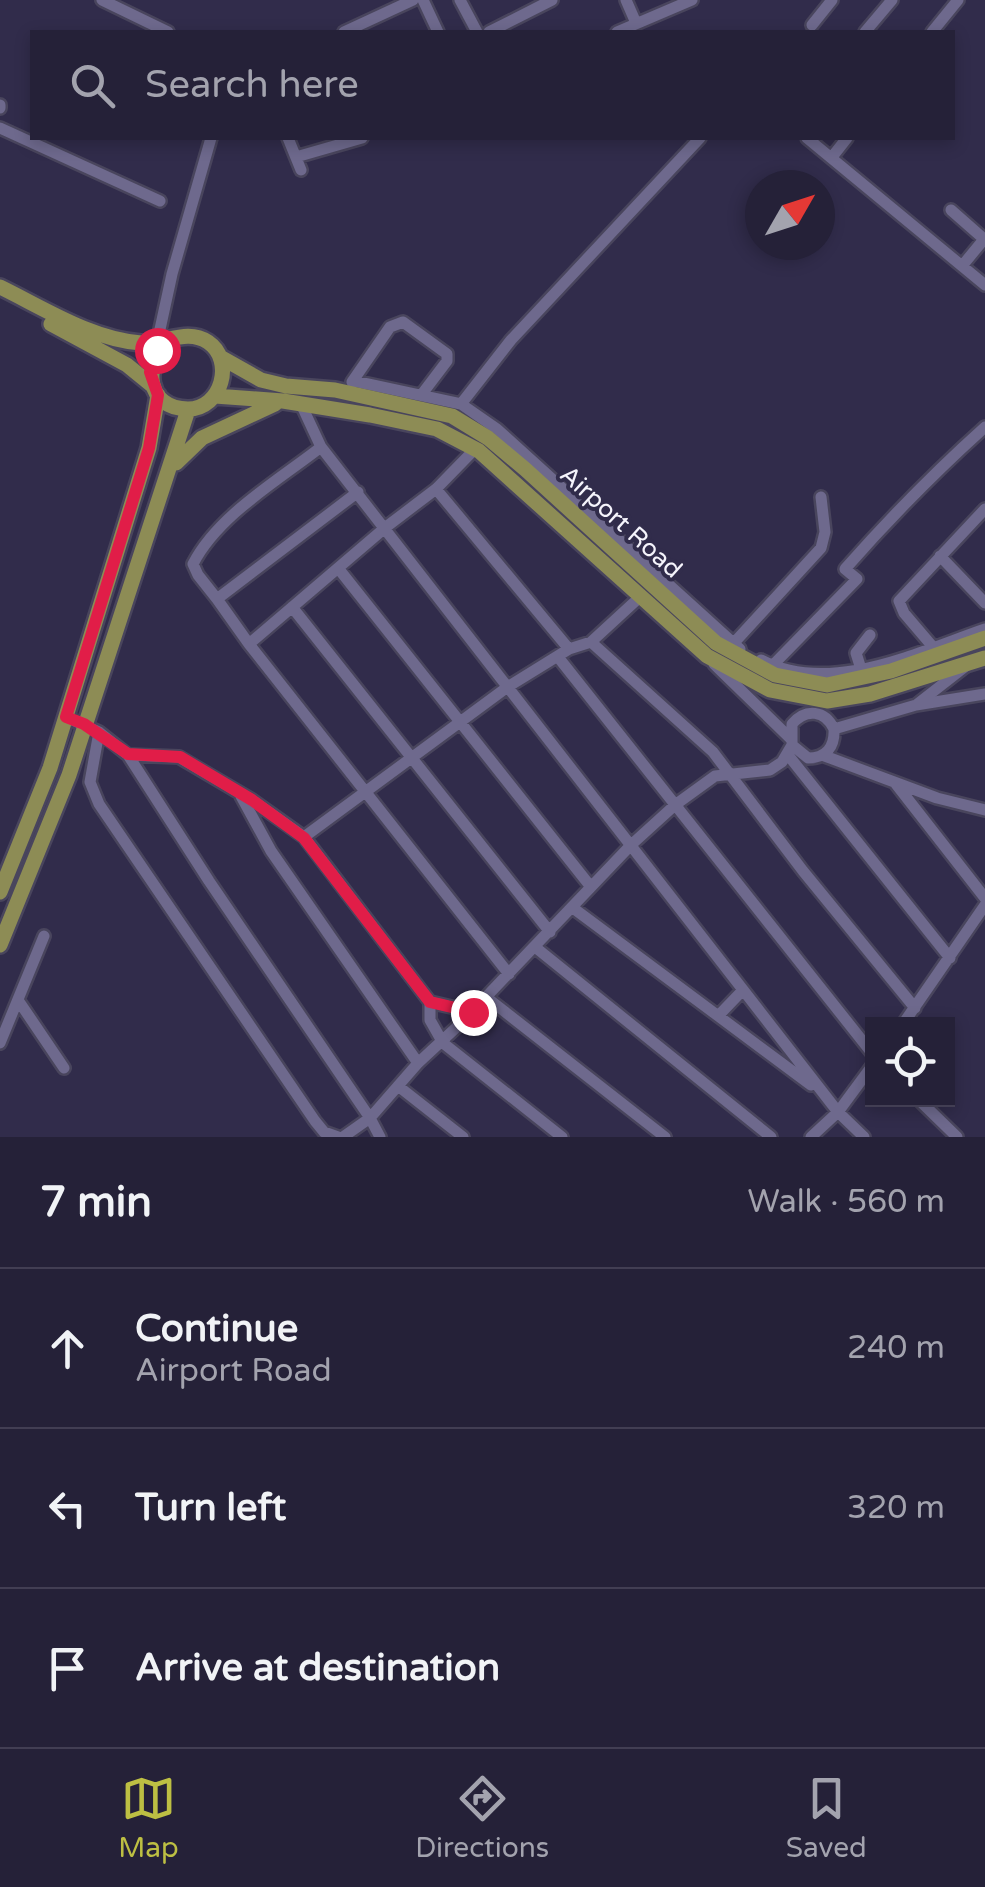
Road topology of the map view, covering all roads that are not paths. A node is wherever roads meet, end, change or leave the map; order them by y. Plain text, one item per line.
1 (102, 0) edge
2 (414, 0) edge
3 (423, 0) edge
4 (460, 0) edge
5 (552, 0) edge
6 (626, 0) edge
7 (692, 0) edge
8 (832, 0) edge
9 (892, 0) edge
10 (958, 0) edge
11 (673, 4) edge
12 (636, 23) junction
13 (812, 25) dead end
14 (164, 30) edge
15 (348, 30) edge
16 (437, 30) edge
17 (476, 30) edge
18 (493, 30) edge
19 (620, 30) edge
20 (868, 30) edge
21 (934, 30) edge
22 (0, 128) edge
23 (210, 140) edge
24 (289, 140) edge
25 (355, 140) edge
26 (695, 140) edge
27 (810, 140) edge
28 (845, 140) edge
29 (296, 157) junction
30 (832, 157) junction
31 (301, 170) dead end
32 (160, 201) dead end
33 (951, 210) dead end
34 (982, 246) edge
35 (962, 266) junction
36 (0, 286) edge
37 (985, 286) edge
38 (0, 298) edge
39 (164, 341) junction
40 (222, 358) junction
41 (354, 381) junction
42 (335, 390) junction
43 (156, 391) junction
44 (422, 394) junction
45 (215, 396) junction
46 (283, 402) junction
47 (301, 404) junction
48 (461, 404) junction
49 (188, 410) junction
50 (985, 427) edge
51 (321, 447) junction
52 (475, 449) junction
53 (168, 474) junction
54 (436, 489) junction
55 (358, 492) junction
56 (821, 497) dead end
57 (985, 509) edge
58 (386, 526) junction
59 (940, 556) junction
60 (338, 568) junction
61 (641, 596) junction
62 (217, 599) junction
63 (985, 604) edge
64 (292, 607) junction
65 (985, 629) edge
66 (870, 635) dead end
67 (985, 638) edge
68 (590, 642) junction
69 (249, 644) junction
70 (732, 645) junction
71 (932, 647) junction
72 (563, 653) junction
73 (707, 656) junction
74 (977, 661) edge
75 (772, 666) junction
76 (861, 669) junction
77 (509, 686) junction
78 (985, 694) edge
79 (810, 705) junction
80 (916, 705) junction
81 (66, 717) junction
82 (460, 721) junction
83 (91, 728) junction
84 (834, 729) junction
85 (790, 746) junction
86 (128, 754) junction
87 (822, 756) junction
88 (412, 757) junction
89 (729, 773) junction
90 (896, 784) junction
91 (365, 791) junction
92 (238, 792) junction
93 (675, 805) junction
94 (985, 810) edge
95 (304, 838) junction
96 (631, 844) junction
97 (591, 887) junction
98 (0, 892) edge
99 (985, 902) edge
100 (573, 908) junction
101 (550, 932) junction
102 (44, 936) dead end
103 (0, 945) edge
104 (535, 947) junction
105 (950, 958) junction
106 (509, 974) junction
107 (744, 990) junction
108 (486, 997) junction
109 (18, 1000) junction
110 (430, 1002) junction
111 (916, 1008) junction
112 (473, 1012) junction
113 (719, 1015) junction
114 (909, 1017) edge
115 (0, 1042) edge
116 (443, 1043) junction
117 (865, 1043) edge
118 (418, 1063) junction
119 (64, 1068) dead end
120 (865, 1075) edge
121 (398, 1086) junction
122 (826, 1096) junction
123 (926, 1107) edge
124 (838, 1112) junction
125 (370, 1118) junction
126 (341, 1137) edge
127 (377, 1137) edge
128 (463, 1137) edge
129 (562, 1137) edge
130 (665, 1137) edge
131 (771, 1137) edge
132 (811, 1137) edge
133 (864, 1137) edge
134 (957, 1137) edge

1 - 14 street
2 - 15 street
3 - 16 street
4 - 17 street
5 - 18 street
6 - 12 street
7 - 11 street
8 - 13 street
9 - 20 street
10 - 21 street
11 - 12 street
12 - 19 street
22 - 32 street
23 - 39 street
24 - 29 street
25 - 29 street
26 - 48 street
27 - 30 street
28 - 30 street
29 - 31 street
30 - 35 street
33 - 34 street
34 - 35 street
35 - 37 street
36 - 39 main road
38 - 43 main road
39 - 40 main road
39 - 43 main road
40 - 42 main road, Airport Road
40 - 45 main road
41 - 42 street
41 - 44 street
41 - 44 street
42 - 67 main road, Airport Road
43 - 49 main road
43 - 81 main road
44 - 48 street
45 - 46 main road, Airport Road
45 - 49 main road
46 - 47 main road, Airport Road
46 - 53 main road
47 - 51 street
47 - 52 main road, Airport Road
48 - 70 street
49 - 53 main road
50 - 75 street
51 - 55 street
51 - 62 street
52 - 54 street
52 - 61 main road, Airport Road
53 - 83 main road
54 - 58 street
54 - 72 street
55 - 58 street
55 - 62 street
56 - 70 street
57 - 59 street
58 - 60 street
58 - 77 street
59 - 63 street
59 - 71 street
60 - 64 street
60 - 82 street
61 - 68 street
61 - 73 main road, Airport Road
62 - 69 street
64 - 69 street
64 - 88 street
65 - 71 street
66 - 76 street
68 - 72 street
68 - 89 street
69 - 91 street
70 - 75 street
71 - 76 street
72 - 77 street
72 - 93 street
73 - 79 main road, Airport Road
73 - 85 street
74 - 79 main road, Airport Road
74 - 80 street
75 - 76 street
77 - 82 street
77 - 96 street
78 - 80 street
79 - 84 street
79 - 85 street
80 - 84 street
81 - 83 street
81 - 98 main road
82 - 88 street
82 - 97 street
83 - 86 street
83 - 103 main road
83 - 126 street
84 - 87 street
85 - 87 street
85 - 89 street
85 - 105 street
86 - 92 street
86 - 125 street
87 - 90 street
88 - 91 street
88 - 101 street
89 - 93 street
89 - 111 street
90 - 94 street
90 - 99 street
91 - 95 street
91 - 106 street
92 - 95 street
92 - 118 street
93 - 96 street
93 - 117 street
95 - 110 street
96 - 97 street
96 - 107 street
97 - 100 street
99 - 105 street
100 - 101 street
100 - 113 street
101 - 104 street
102 - 109 street
104 - 106 street
104 - 131 street
105 - 111 street
106 - 108 street
107 - 113 street
107 - 122 street
108 - 112 street
108 - 130 street
109 - 115 street
109 - 119 street
110 - 112 street
110 - 116 street
111 - 114 street
112 - 116 street
113 - 122 street
116 - 118 street
116 - 129 street
118 - 121 street
120 - 124 street
121 - 125 street
121 - 128 street
122 - 124 street
123 - 134 street
124 - 132 street
124 - 133 street
125 - 126 street
125 - 127 street

